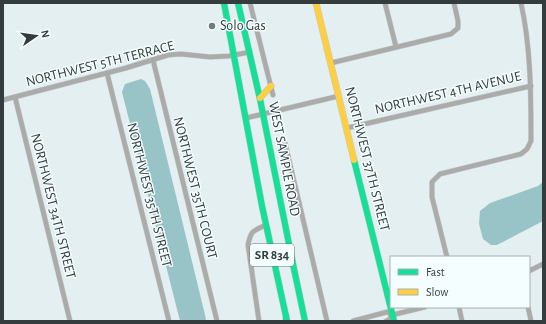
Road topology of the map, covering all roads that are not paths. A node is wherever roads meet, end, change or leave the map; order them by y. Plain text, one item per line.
1 (224, 3) edge
2 (238, 3) edge
3 (250, 3) edge
4 (316, 3) edge
5 (385, 3) edge
6 (454, 3) edge
7 (521, 3) edge
8 (396, 47) junction
9 (250, 52) junction
10 (234, 55) junction
11 (153, 60) junction
12 (331, 64) junction
13 (107, 73) junction
14 (271, 86) junction
15 (531, 86) junction
16 (273, 95) dead end
17 (339, 96) junction
18 (15, 97) junction
19 (260, 98) junction
20 (3, 100) edge
21 (264, 114) junction
22 (246, 118) junction
23 (347, 128) junction
24 (285, 143) dead end
25 (266, 225) junction
26 (447, 256) edge
27 (543, 264) edge
28 (530, 270) edge
29 (390, 306) edge
30 (391, 308) edge
31 (422, 308) edge
32 (459, 308) edge
33 (528, 308) edge
34 (393, 318) edge
35 (286, 319) edge
36 (259, 320) edge
37 (70, 321) edge
38 (169, 321) edge
39 (216, 321) edge
40 (253, 321) edge
41 (305, 321) edge
42 (327, 321) edge
43 (353, 321) edge
44 (386, 321) edge
45 (462, 321) edge
46 (531, 321) edge

1 - 10 main road, SR 834
2 - 9 main road, WEST SAMPLE ROAD / SR 834
3 - 14 street
4 - 12 main road, NORTHWEST 37TH STREET
5 - 8 street
6 - 8 street
7 - 15 street
8 - 12 street
9 - 10 street, NORTHWEST 5TH TERRACE
9 - 19 main road, WEST SAMPLE ROAD / SR 834
10 - 11 street, NORTHWEST 5TH TERRACE
10 - 22 main road, SR 834
11 - 13 street, NORTHWEST 5TH TERRACE
11 - 39 street, NORTHWEST 35TH COURT
12 - 17 main road, NORTHWEST 37TH STREET
13 - 18 street, NORTHWEST 5TH TERRACE
13 - 38 street, NORTHWEST 35TH STREET
14 - 16 street
14 - 19 main road
15 - 23 street, NORTHWEST 4TH AVENUE
15 - 26 street
17 - 21 street
17 - 23 main road, NORTHWEST 37TH STREET
18 - 20 street, NORTHWEST 5TH TERRACE
18 - 37 street, NORTHWEST 34TH STREET
19 - 21 main road, WEST SAMPLE ROAD / SR 834
21 - 22 street
21 - 41 main road, WEST SAMPLE ROAD / SR 834
22 - 25 main road, SR 834
23 - 29 main road, NORTHWEST 37TH STREET
24 - 42 street
25 - 35 main road, SR 834
25 - 36 street
27 - 28 street
30 - 34 main road, NORTHWEST 37TH STREET
31 - 34 street
32 - 45 street
33 - 46 street
34 - 43 street
34 - 44 street
36 - 40 street

